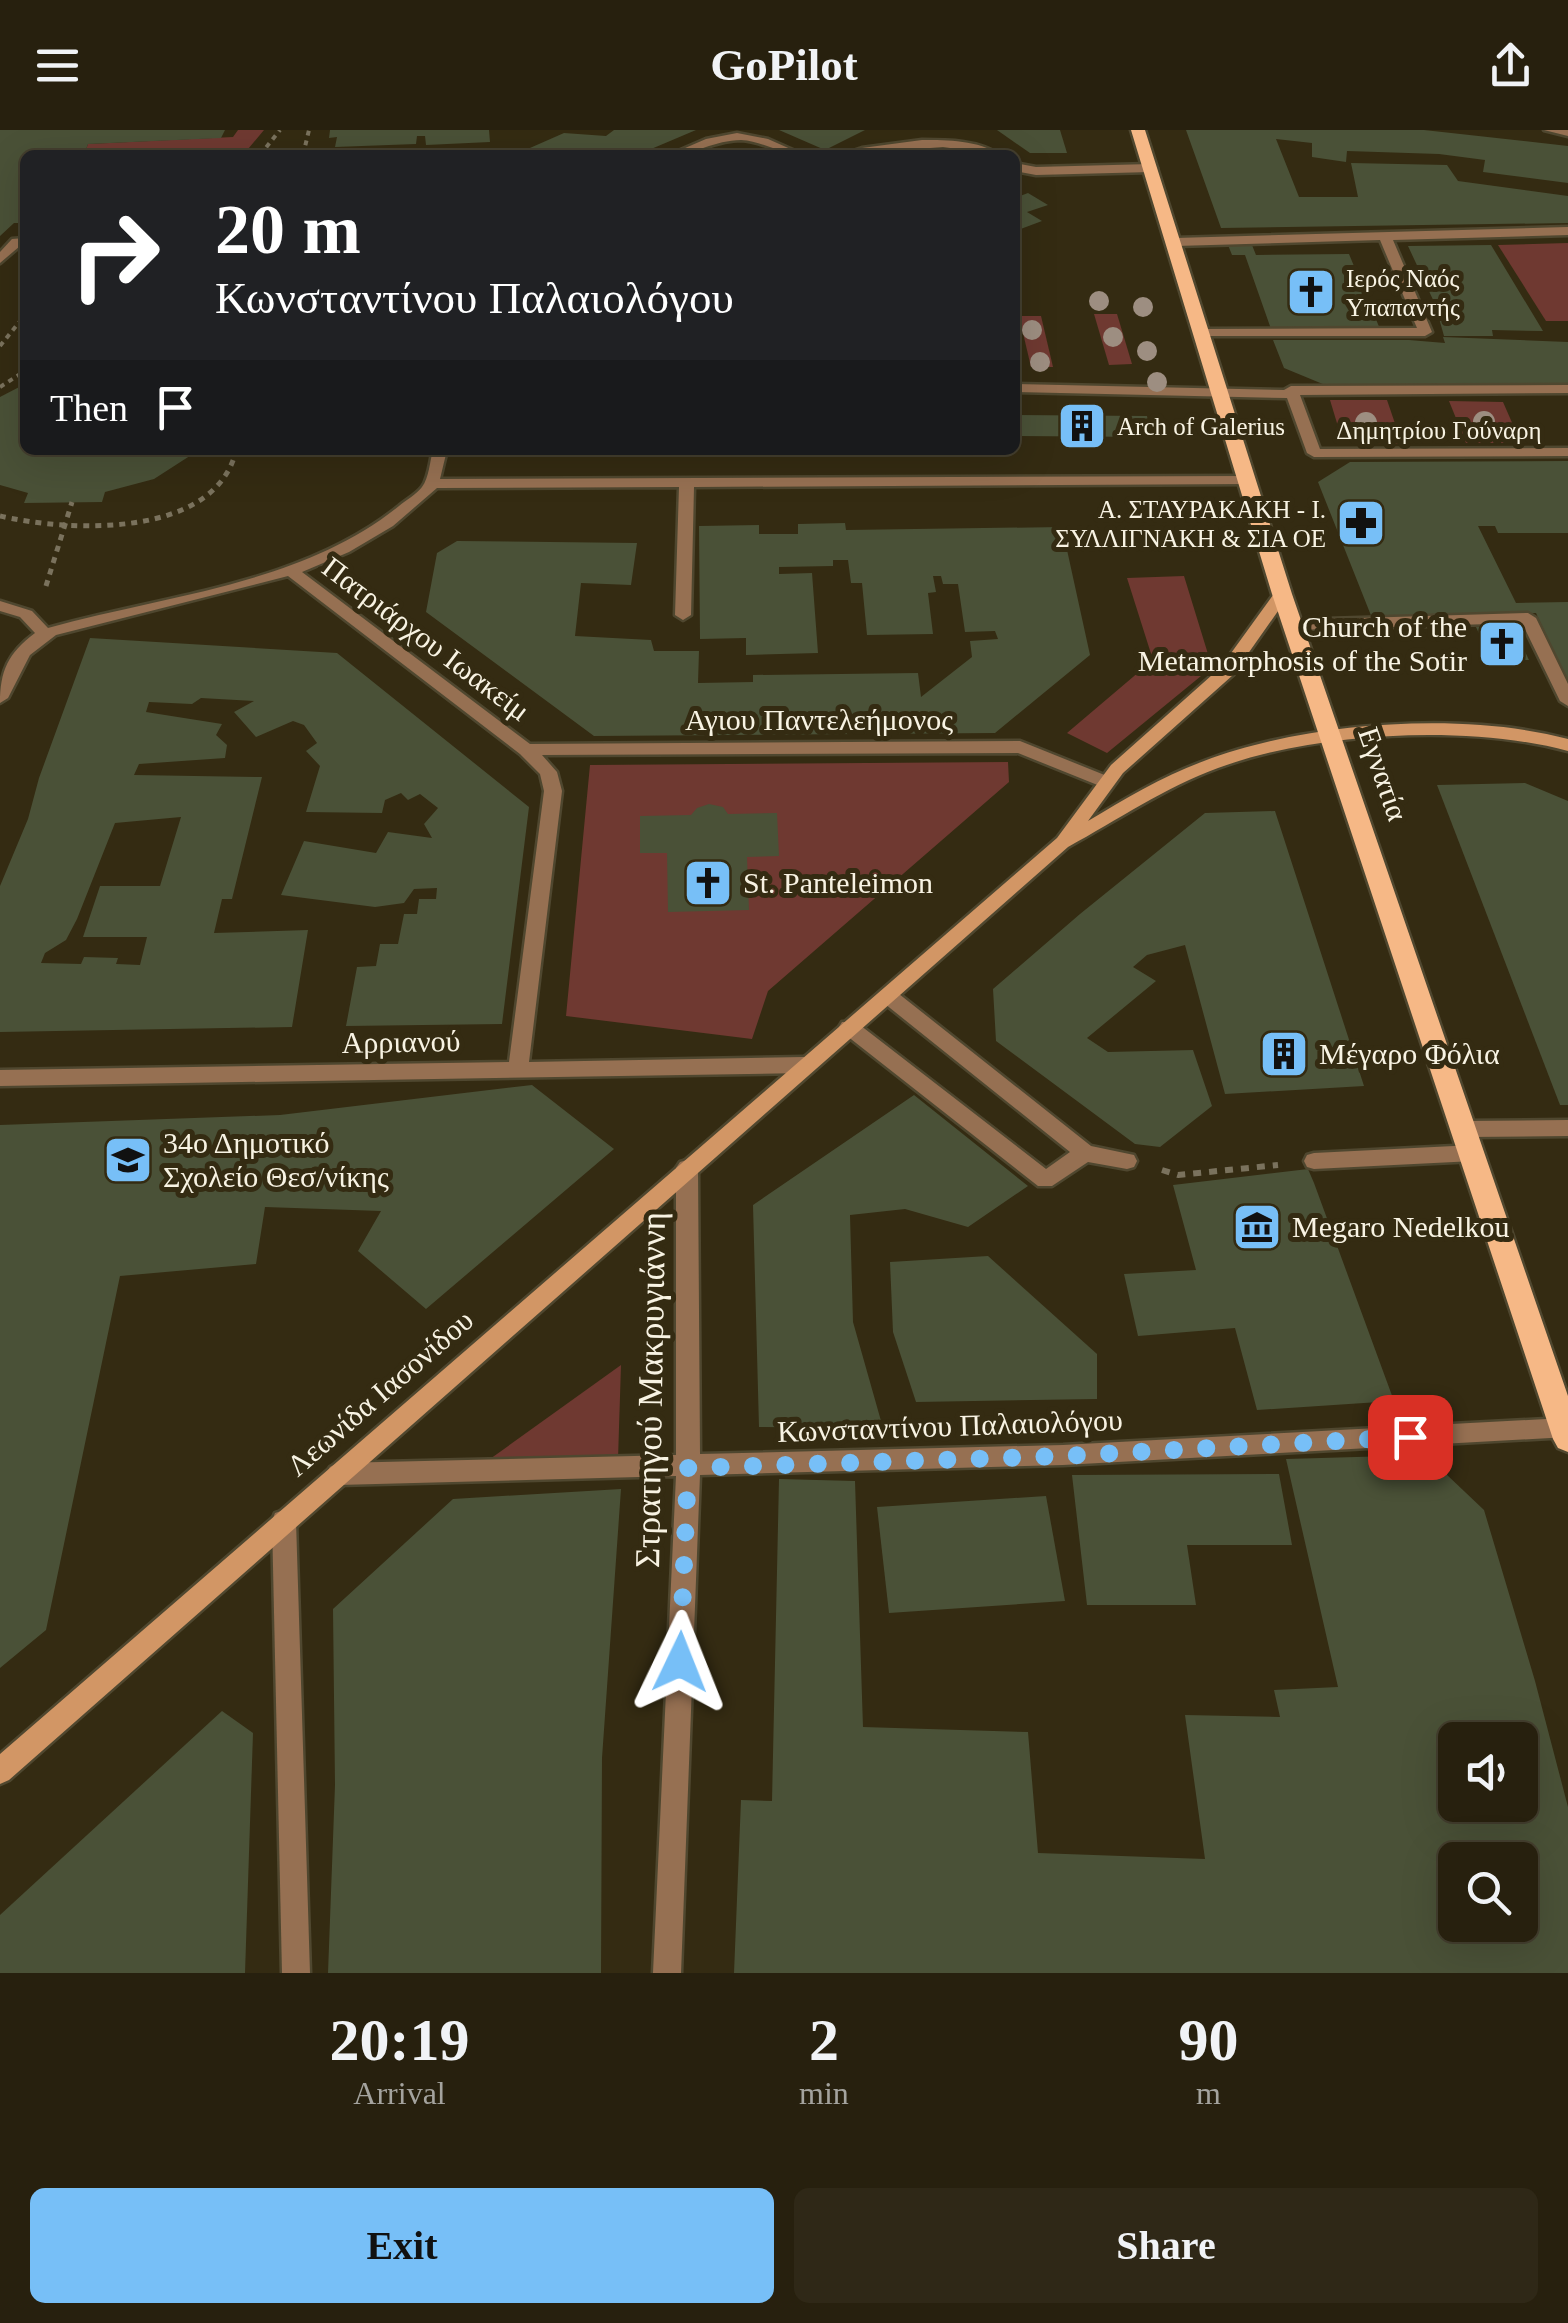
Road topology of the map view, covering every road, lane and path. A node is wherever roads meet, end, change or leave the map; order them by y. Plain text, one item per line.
1 (280, 130) edge
2 (1138, 130) edge
3 (1550, 130) edge
4 (1568, 132) edge
5 (736, 133) edge
6 (264, 150) edge
7 (690, 150) edge
8 (787, 150) edge
9 (872, 150) edge
10 (977, 150) edge
11 (1020, 168) edge
12 (1151, 168) junction
13 (1568, 231) edge
14 (1385, 237) junction
15 (20, 242) edge
16 (1176, 242) junction
17 (0, 260) edge
18 (20, 321) edge
19 (1203, 333) junction
20 (0, 346) edge
21 (1020, 388) edge
22 (1568, 389) edge
23 (1222, 393) junction
24 (1293, 394) junction
25 (1568, 452) edge
26 (235, 455) edge
27 (439, 455) edge
28 (1248, 480) junction
29 (432, 484) junction
30 (687, 484) junction
31 (72, 502) dead end
32 (0, 516) edge
33 (64, 528) junction
34 (293, 572) junction
35 (1282, 594) junction
36 (0, 606) edge
37 (26, 614) junction
38 (684, 615) dead end
39 (1294, 626) junction
40 (45, 634) junction
41 (0, 698) edge
42 (1568, 701) edge
43 (1334, 738) junction
44 (1568, 745) edge
45 (526, 750) junction
46 (1106, 782) junction
47 (1062, 843) junction
48 (887, 995) junction
49 (849, 1027) junction
50 (804, 1065) junction
51 (518, 1070) junction
52 (0, 1078) edge
53 (1568, 1128) edge
54 (1470, 1141) junction
55 (1085, 1153) junction
56 (1128, 1161) joint
57 (1314, 1161) joint
58 (687, 1168) junction
59 (1564, 1422) edge
60 (688, 1468) junction
61 (338, 1474) junction
62 (284, 1521) junction
63 (0, 1771) edge
64 (296, 1973) edge
65 (667, 1973) edge

1 - 6 path
2 - 12 main road, Εγνατία
3 - 4 street
5 - 7 street
5 - 8 street
9 - 10 street
11 - 12 street
12 - 16 main road, Εγνατία
13 - 14 street
14 - 16 street
14 - 19 street
15 - 17 street
16 - 19 main road, Εγνατία
18 - 20 path
19 - 23 main road, Εγνατία
21 - 23 street, Δημητρίου Γούναρη
22 - 24 street, Δημητρίου Γούναρη
23 - 24 street, Δημητρίου Γούναρη
23 - 28 main road, Εγνατία
24 - 25 street, Δημητρίου Γούναρη
26 - 33 path
27 - 29 street
28 - 30 street
28 - 35 main road, Εγνατία
29 - 30 street
29 - 34 street
30 - 38 street
31 - 33 path
32 - 33 path
33 - 37 path
34 - 40 street
34 - 45 street, Πατριάρχου Ιωακείμ
35 - 39 main road, Εγνατία
35 - 46 main road
36 - 37 street
37 - 40 street
39 - 42 street
39 - 43 main road, Εγνατία
40 - 41 street
43 - 44 main road
43 - 47 main road
43 - 54 main road, Εγνατία
45 - 46 street, Αγιου Παντελεήμονος
45 - 51 street, Πατριάρχου Ιωακείμ
46 - 47 main road
47 - 48 main road, Λεωνίδα Ιασονίδου
48 - 49 main road, Λεωνίδα Ιασονίδου
48 - 55 street
49 - 50 main road, Λεωνίδα Ιασονίδου
49 - 55 street
50 - 51 street, Αρριανού
50 - 58 main road, Λεωνίδα Ιασονίδου
51 - 52 street, Αρριανού
53 - 54 street
54 - 57 street
54 - 59 main road, Εγνατία
55 - 56 street
56 - 57 path
58 - 60 street, Στρατηγού Μακρυγιάννη
58 - 61 main road, Λεωνίδα Ιασονίδου
59 - 60 street, Κωνσταντίνου Παλαιολόγου
60 - 61 street, Κωνσταντίνου Παλαιολόγου
60 - 65 street, Στρατηγού Μακρυγιάννη
61 - 62 main road, Λεωνίδα Ιασονίδου
62 - 63 main road, Λεωνίδα Ιασονίδου
62 - 64 street

